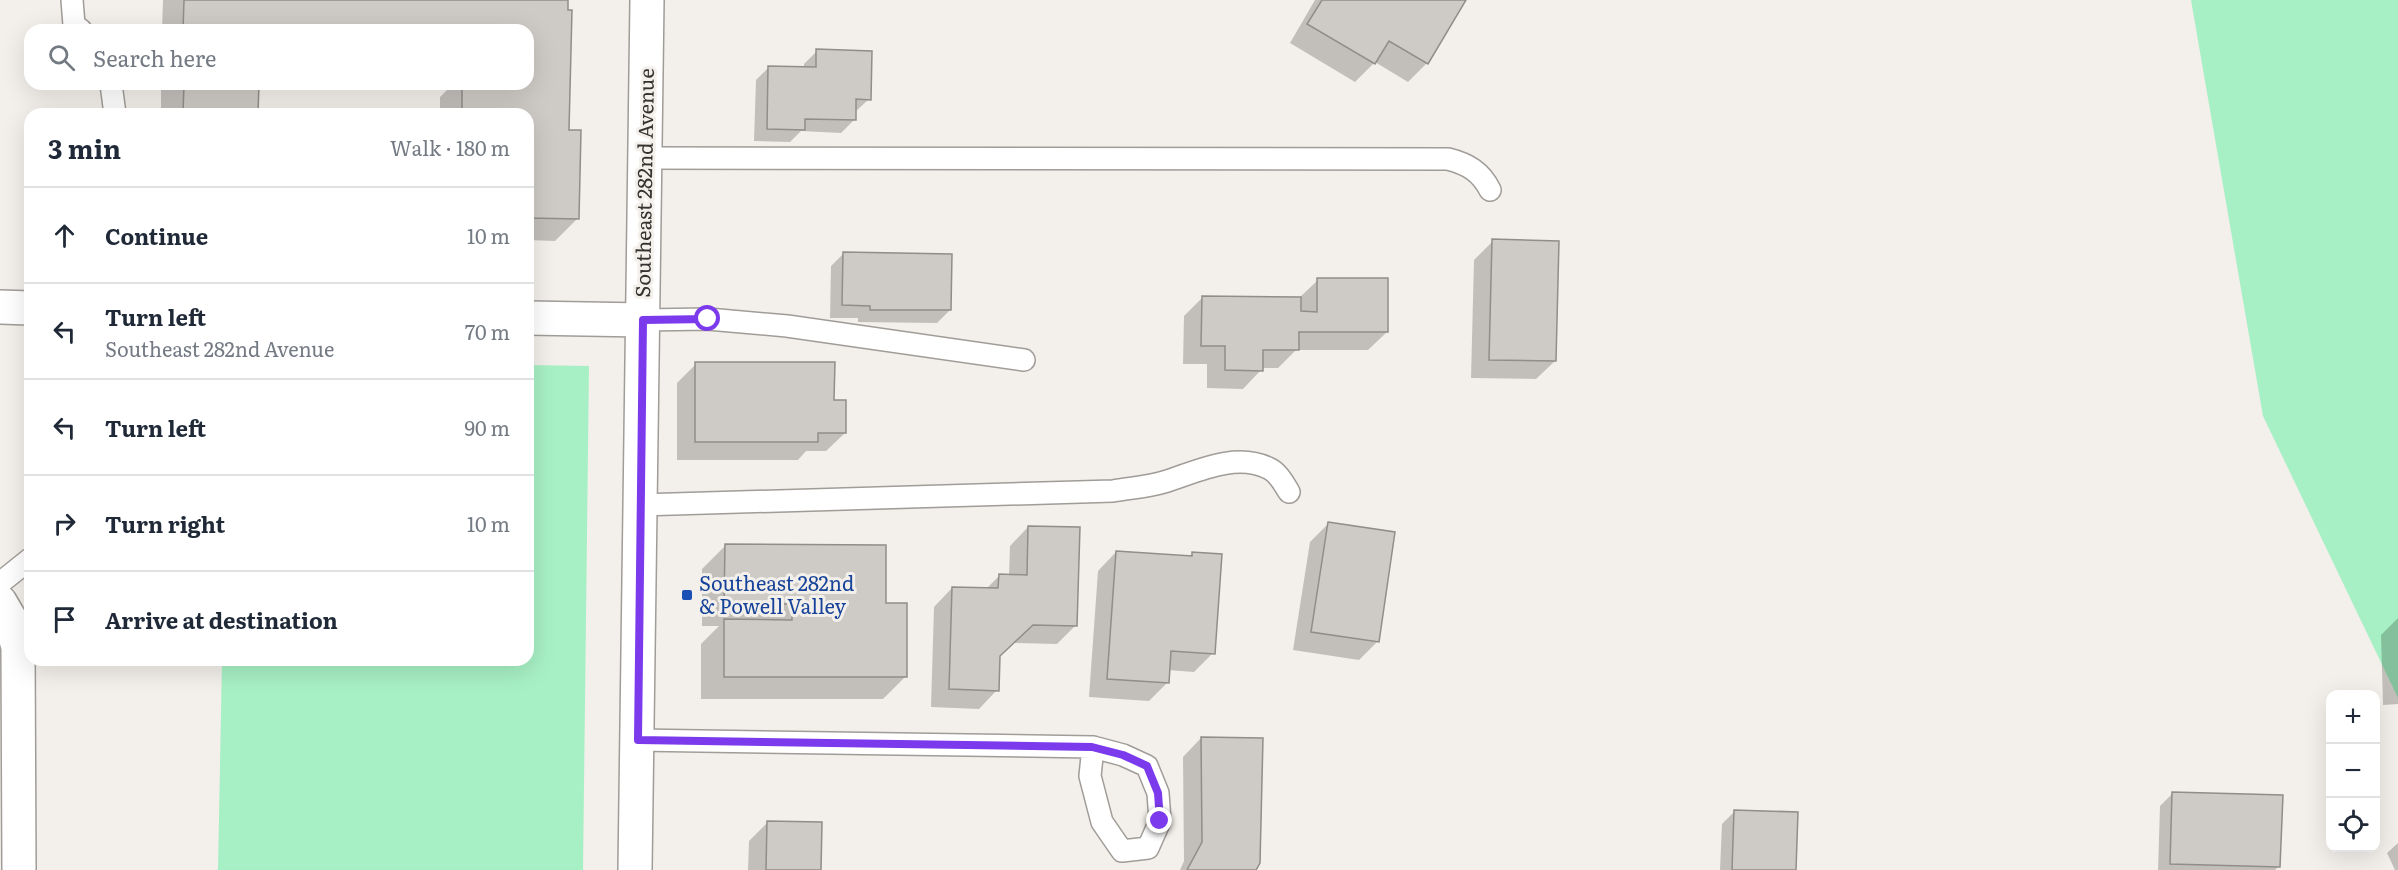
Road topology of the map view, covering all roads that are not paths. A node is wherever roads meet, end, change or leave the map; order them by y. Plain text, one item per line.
1 (72, 0) edge
2 (647, 0) edge
3 (74, 24) edge
4 (112, 90) edge
5 (114, 108) edge
6 (645, 158) junction
7 (1490, 190) dead end
8 (0, 307) edge
9 (24, 308) edge
10 (534, 318) edge
11 (643, 320) junction
12 (1024, 360) dead end
13 (1289, 492) dead end
14 (640, 505) junction
15 (24, 564) edge
16 (0, 583) edge
17 (0, 603) edge
18 (638, 740) junction
19 (1092, 747) junction
20 (19, 870) edge
21 (635, 870) edge

1 - 3 lane
2 - 6 main road, Southeast 282nd Avenue
4 - 5 lane
6 - 7 lane
6 - 11 main road, Southeast 282nd Avenue
8 - 9 main road
10 - 11 main road
11 - 12 lane
11 - 14 main road, Southeast 282nd Avenue
13 - 14 lane
14 - 18 main road, Southeast 282nd Avenue
15 - 16 lane
17 - 20 main road
18 - 19 lane
18 - 21 main road, Southeast 282nd Avenue
19 - 19 lane

